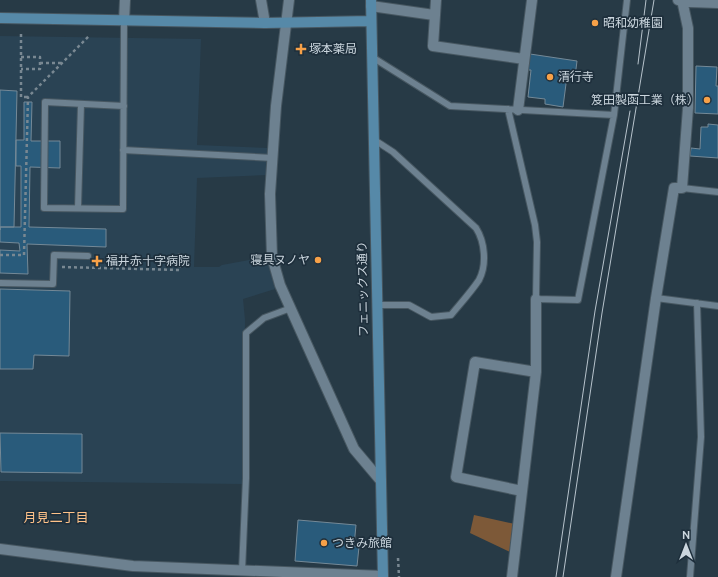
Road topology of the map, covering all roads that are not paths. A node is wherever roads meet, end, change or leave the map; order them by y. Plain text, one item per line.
1 (124, 0) edge
2 (261, 0) edge
3 (289, 0) edge
4 (436, 0) edge
5 (532, 0) edge
6 (627, 0) edge
7 (680, 0) edge
8 (371, 3) edge
9 (718, 3) edge
10 (434, 15) junction
11 (0, 18) edge
12 (124, 21) junction
13 (371, 21) junction
14 (265, 22) junction
15 (286, 22) junction
16 (372, 57) junction
17 (524, 59) junction
18 (81, 104) junction
19 (124, 106) junction
20 (513, 109) junction
21 (614, 115) junction
22 (373, 139) junction
23 (124, 150) junction
24 (273, 158) junction
25 (682, 188) junction
26 (718, 192) edge
27 (78, 208) junction
28 (88, 256) dead end
29 (0, 283) edge
30 (656, 298) junction
31 (536, 299) junction
32 (697, 303) junction
33 (377, 306) junction
34 (718, 306) edge
35 (291, 308) junction
36 (536, 372) junction
37 (381, 481) junction
38 (522, 491) junction
39 (0, 549) edge
40 (242, 574) edge
41 (383, 576) edge
42 (512, 577) edge
43 (616, 577) edge
44 (690, 577) edge

1 - 12 street
2 - 14 street
3 - 15 street
4 - 10 street
5 - 17 street
6 - 21 lane
7 - 9 street
7 - 25 street
8 - 10 street
8 - 13 main road, フェニックス通り
10 - 17 street
11 - 12 main road
12 - 14 main road
12 - 19 lane
13 - 15 main road
13 - 16 main road, フェニックス通り
14 - 15 main road
15 - 24 street
16 - 20 lane
16 - 22 main road, フェニックス通り
17 - 20 street
18 - 19 lane
18 - 27 lane
18 - 27 lane
19 - 23 lane
20 - 21 lane
20 - 31 lane
21 - 31 lane
22 - 33 main road, フェニックス通り
22 - 33 lane
23 - 24 lane
23 - 27 lane
24 - 35 street
25 - 26 lane
25 - 30 street
28 - 29 lane
30 - 32 lane
30 - 43 street
31 - 36 street
32 - 34 lane
32 - 44 lane
33 - 37 main road, フェニックス通り
35 - 37 street
35 - 40 lane
36 - 38 street
36 - 38 street
37 - 41 main road, フェニックス通り
38 - 42 street
39 - 40 street
40 - 41 street

